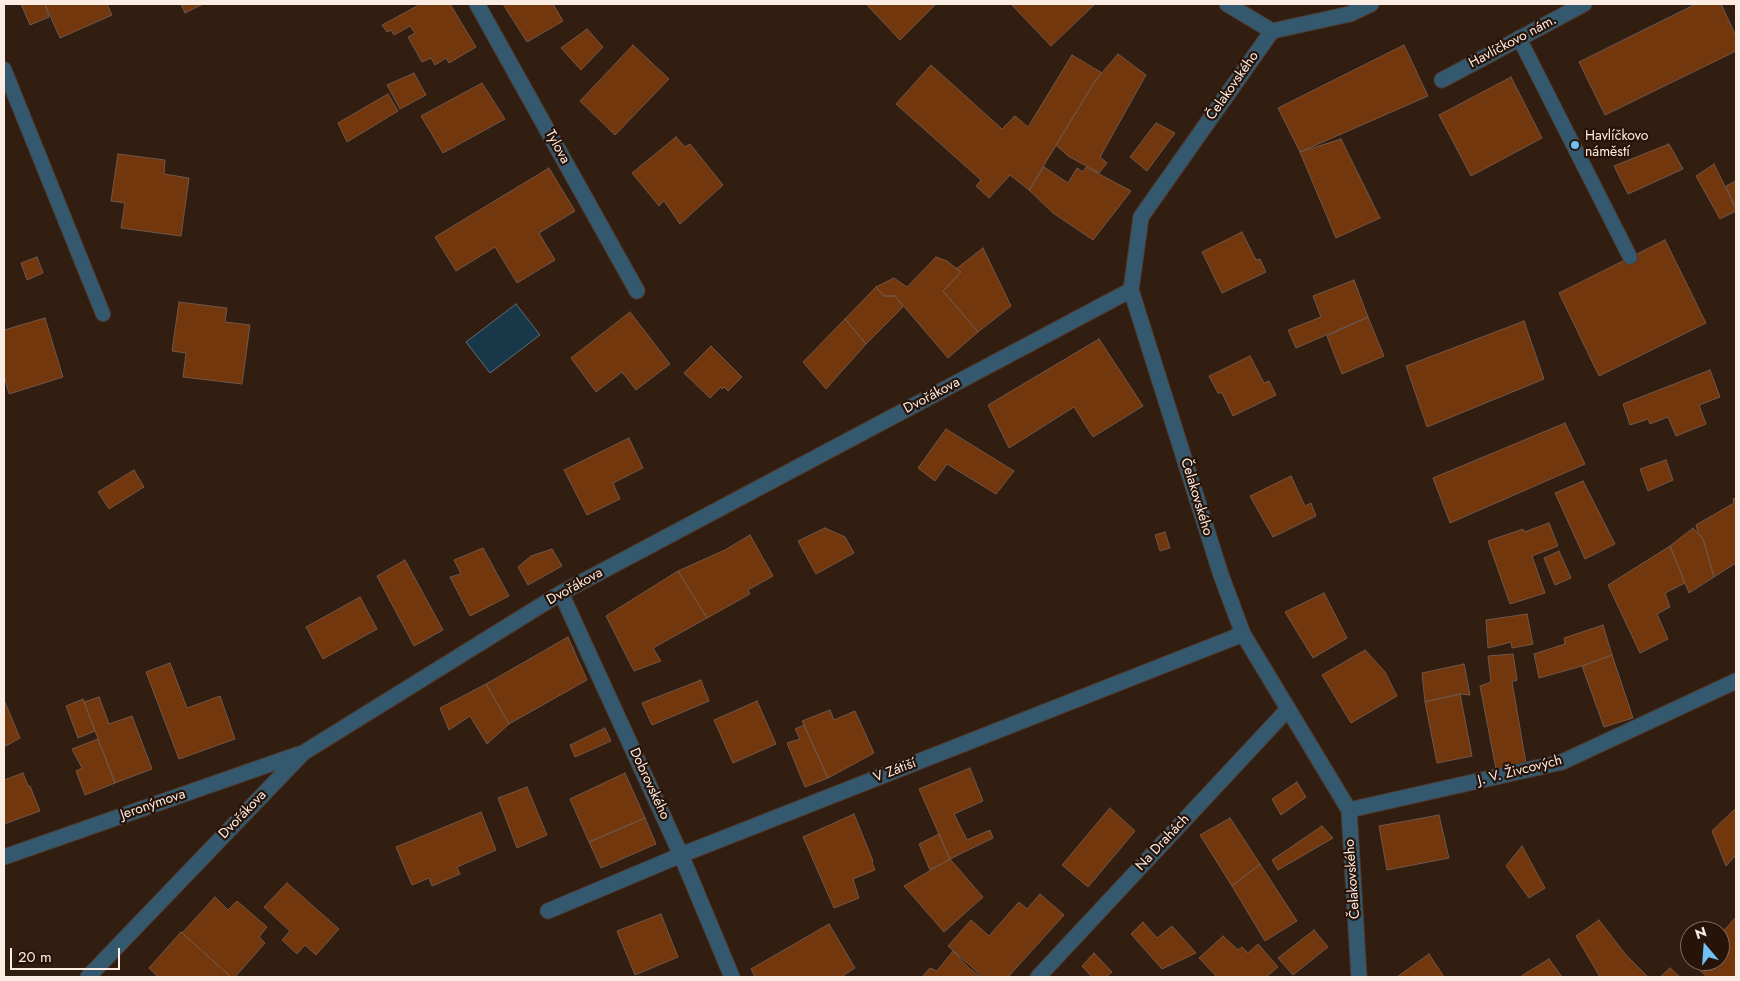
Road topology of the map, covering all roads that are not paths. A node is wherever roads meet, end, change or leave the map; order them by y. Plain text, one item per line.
1 (477, 4) edge
2 (1227, 4) edge
3 (1371, 4) edge
4 (1584, 4) edge
5 (1272, 31) junction
6 (1519, 38) junction
7 (4, 69) edge
8 (1442, 80) dead end
9 (1630, 257) dead end
10 (1131, 290) junction
11 (638, 291) dead end
12 (103, 314) dead end
13 (561, 594) junction
14 (1243, 634) junction
15 (1736, 681) edge
16 (1288, 708) junction
17 (303, 753) junction
18 (1349, 810) junction
19 (681, 855) junction
20 (4, 856) edge
21 (548, 911) dead end
22 (88, 977) edge
23 (732, 977) edge
24 (1038, 977) edge
25 (1359, 977) edge

1 - 11 street, Tylova
2 - 5 street
3 - 5 street
4 - 6 street, Havlíčkovo nám.
5 - 10 street, Čelakovského
6 - 8 street, Havlíčkovo nám.
6 - 9 lane
7 - 12 lane
10 - 13 street, Dvořákova
10 - 14 street, Čelakovského
13 - 17 street, Dvořákova
13 - 19 street, Dobrovského
14 - 16 street, Čelakovského
14 - 19 street, V Zátiší
15 - 18 street, J. V. Živcových
16 - 18 street, Čelakovského
16 - 24 street, Na Drahách
17 - 20 street, Jeronýmova
17 - 22 street, Dvořákova
18 - 25 street, Čelakovského
19 - 21 street, V Zátiší
19 - 23 street, Dobrovského

